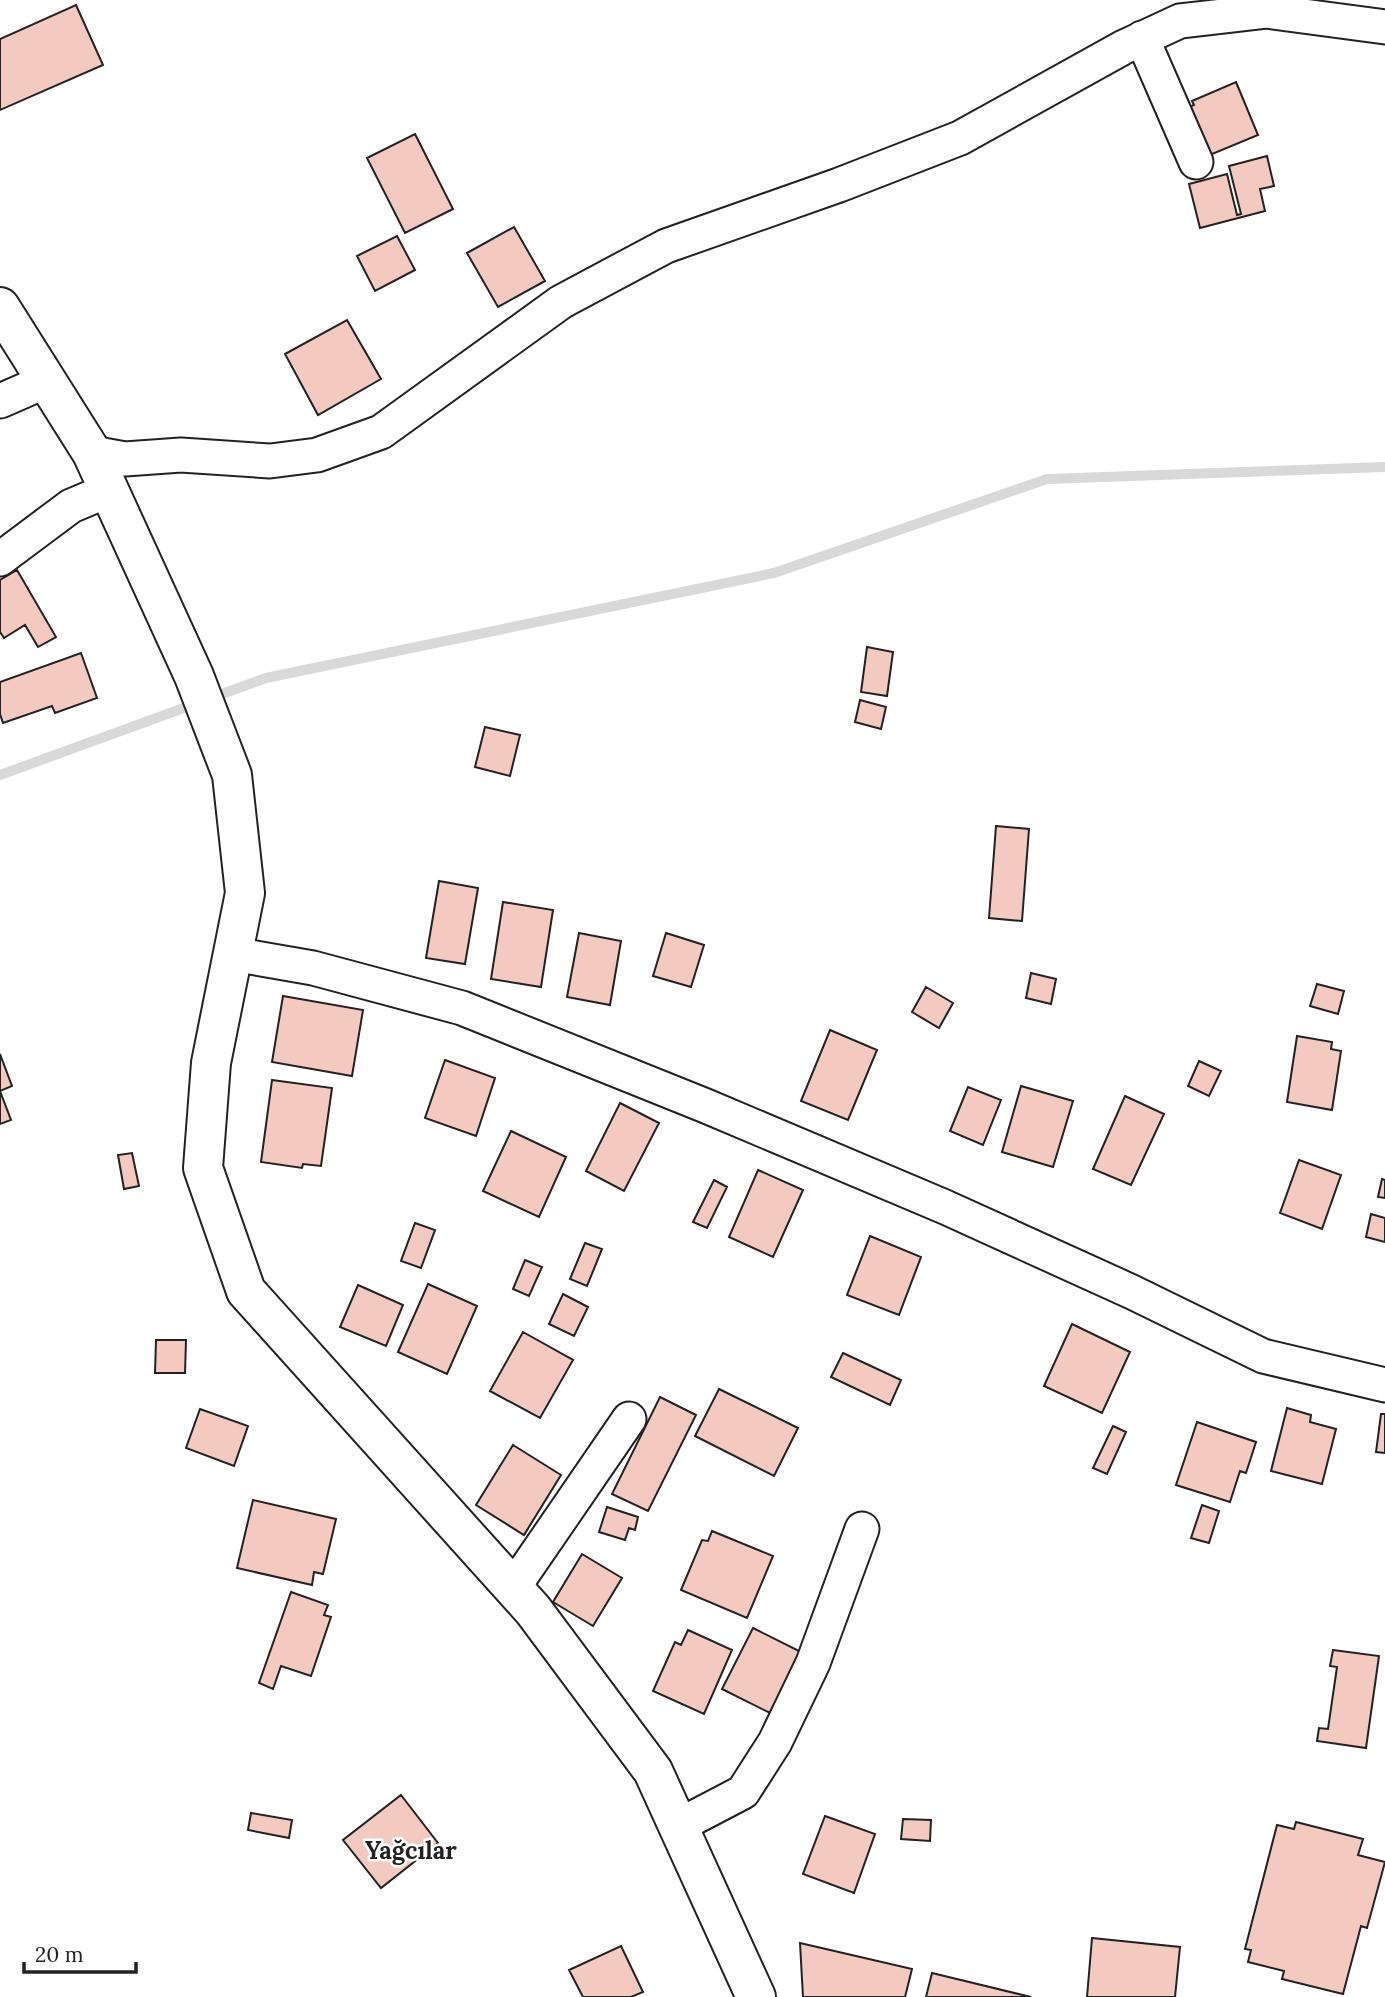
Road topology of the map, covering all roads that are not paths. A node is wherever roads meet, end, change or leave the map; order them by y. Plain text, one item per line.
1 (1385, 27) edge
2 (1142, 38) junction
3 (1196, 162) dead end
4 (0, 307) edge
5 (46, 380) junction
6 (0, 401) edge
7 (92, 453) junction
8 (109, 490) junction
9 (0, 559) edge
10 (233, 954) junction
11 (1385, 1385) edge
12 (629, 1419) dead end
13 (862, 1530) dead end
14 (513, 1588) junction
15 (678, 1826) junction
16 (757, 1997) edge

1 - 2 street
2 - 3 street
2 - 7 street
4 - 5 main road
5 - 6 street
5 - 7 main road
7 - 8 main road
8 - 9 street
8 - 10 main road
10 - 11 street
10 - 14 main road
12 - 14 street
13 - 15 street
14 - 15 main road
15 - 16 main road

